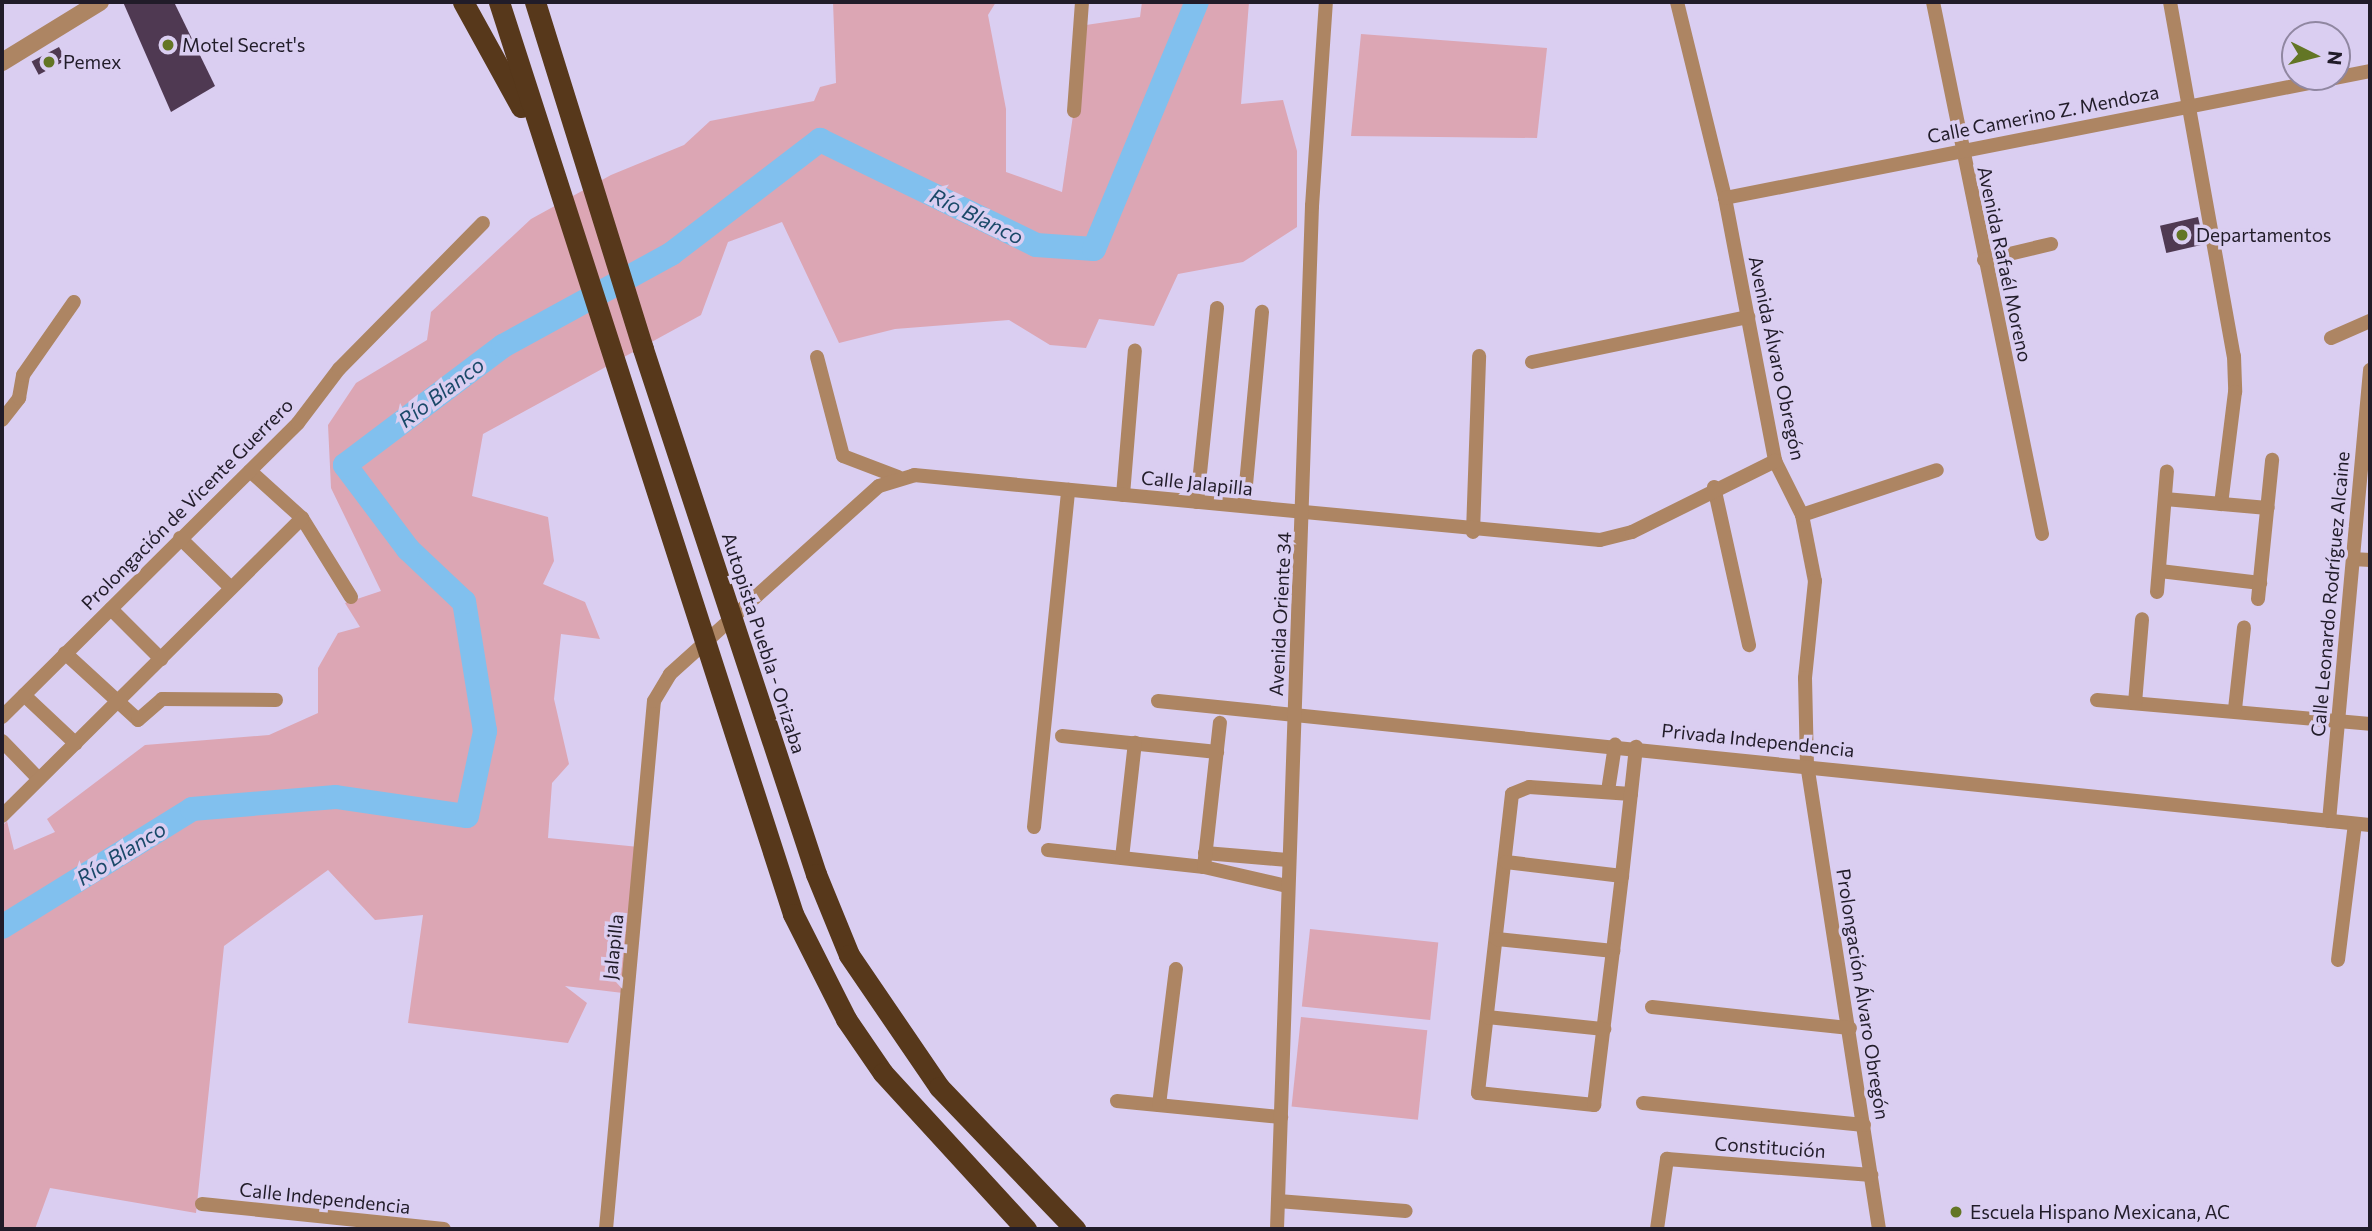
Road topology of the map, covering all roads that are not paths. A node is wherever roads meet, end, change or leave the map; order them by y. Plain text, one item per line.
1 (100, 2) edge
2 (463, 2) edge
3 (499, 2) edge
4 (535, 2) edge
5 (548, 2) edge
6 (1082, 2) edge
7 (1326, 2) edge
8 (1677, 2) edge
9 (1933, 2) edge
10 (2170, 2) edge
11 (2, 62) edge
12 (2370, 71) edge
13 (2190, 105) junction
14 (1074, 111) dead end
15 (573, 123) junction
16 (1962, 150) junction
17 (548, 160) junction
18 (1724, 198) junction
19 (483, 223) dead end
20 (2051, 244) dead end
21 (1984, 260) junction
22 (74, 302) dead end
23 (1217, 308) dead end
24 (1262, 312) dead end
25 (1748, 317) junction
26 (2370, 320) edge
27 (2331, 338) dead end
28 (1135, 350) dead end
29 (1479, 356) dead end
30 (817, 357) dead end
31 (1532, 362) dead end
32 (2370, 370) edge
33 (2, 420) edge
34 (2366, 459) edge
35 (2273, 460) dead end
36 (1774, 461) junction
37 (1937, 470) dead end
38 (250, 471) junction
39 (2167, 471) dead end
40 (898, 477) junction
41 (1714, 487) junction
42 (1068, 490) junction
43 (1123, 495) junction
44 (2165, 499) junction
45 (1197, 502) junction
46 (2221, 504) junction
47 (1244, 506) junction
48 (2268, 508) junction
49 (1305, 514) junction
50 (1802, 515) junction
51 (302, 518) junction
52 (1473, 532) junction
53 (2042, 534) dead end
54 (180, 538) junction
55 (2353, 559) junction
56 (2370, 560) edge
57 (2160, 571) junction
58 (2260, 583) junction
59 (230, 587) junction
60 (2157, 592) dead end
61 (351, 597) dead end
62 (2259, 599) dead end
63 (111, 609) junction
64 (2142, 618) dead end
65 (2244, 627) dead end
66 (1749, 645) dead end
67 (65, 653) junction
68 (161, 659) junction
69 (24, 695) junction
70 (276, 700) dead end
71 (2097, 700) dead end
72 (1158, 701) dead end
73 (117, 703) junction
74 (2135, 703) junction
75 (2235, 709) junction
76 (1293, 713) junction
77 (2, 718) edge
78 (2337, 720) junction
79 (1220, 723) dead end
80 (2370, 724) edge
81 (1062, 736) dead end
82 (2, 741) edge
83 (1135, 743) junction
84 (76, 744) junction
85 (1615, 745) junction
86 (1636, 747) junction
87 (1217, 752) junction
88 (1807, 764) junction
89 (38, 778) junction
90 (1608, 791) junction
91 (1631, 794) junction
92 (2, 816) edge
93 (2329, 821) junction
94 (2355, 824) junction
95 (2370, 825) edge
96 (1034, 827) dead end
97 (1048, 850) dead end
98 (1122, 858) junction
99 (1205, 860) junction
100 (1288, 860) junction
101 (1506, 862) junction
102 (1622, 876) junction
103 (1287, 887) junction
104 (1497, 939) junction
105 (1614, 951) junction
106 (2338, 960) dead end
107 (1176, 969) dead end
108 (1651, 1007) dead end
109 (1488, 1017) junction
110 (1604, 1028) junction
111 (1850, 1028) junction
112 (1117, 1101) dead end
113 (1643, 1103) dead end
114 (1159, 1105) junction
115 (1281, 1116) junction
116 (1864, 1125) junction
117 (1871, 1175) junction
118 (1278, 1201) junction
119 (202, 1204) dead end
120 (1406, 1211) dead end
121 (444, 1229) edge
122 (606, 1229) edge
123 (1026, 1229) edge
124 (1075, 1229) edge
125 (1277, 1229) edge
126 (1657, 1229) edge
127 (1879, 1229) edge

1 - 11 street
2 - 17 highway
3 - 17 highway
4 - 15 highway, Autopista Puebla - Orizaba
5 - 15 highway
6 - 14 street
7 - 49 street, Avenida Oriente 34
8 - 18 street, Avenida Álvaro Obregón
9 - 16 street, Avenida Rafaél Moreno
10 - 13 street
12 - 13 street, Calle Camerino Z. Mendoza
13 - 16 street, Calle Camerino Z. Mendoza
13 - 46 street
15 - 124 highway, Autopista Puebla - Orizaba
16 - 18 street, Calle Camerino Z. Mendoza
16 - 21 street, Avenida Rafaél Moreno
17 - 123 highway
18 - 25 street, Avenida Álvaro Obregón
19 - 38 street, Prolongación de Vicente Guerrero
20 - 21 street
21 - 53 street, Avenida Rafaél Moreno
22 - 33 street
23 - 45 street
24 - 47 street
25 - 31 street
25 - 36 street, Avenida Álvaro Obregón
26 - 27 street
28 - 43 street
29 - 52 street
30 - 40 street
32 - 34 street, Calle Leonardo Rodríguez Alcaine
34 - 55 street, Calle Leonardo Rodríguez Alcaine
35 - 48 street
36 - 41 street, Calle Jalapilla
36 - 50 street, Avenida Álvaro Obregón
37 - 50 street
38 - 51 street
38 - 54 street, Prolongación de Vicente Guerrero
39 - 44 street
40 - 42 street, Calle Jalapilla
40 - 122 street, Jalapilla
41 - 52 street, Calle Jalapilla
41 - 66 street
42 - 43 street, Calle Jalapilla
42 - 96 street
43 - 45 street, Calle Jalapilla
44 - 46 street
44 - 57 street
45 - 47 street, Calle Jalapilla
46 - 48 street
47 - 49 street, Calle Jalapilla
48 - 58 street
49 - 52 street, Calle Jalapilla
49 - 76 street, Avenida Oriente 34
50 - 88 street, Avenida Álvaro Obregón
51 - 59 street
51 - 61 street
54 - 59 street
54 - 63 street, Prolongación de Vicente Guerrero
55 - 56 street
55 - 78 street, Calle Leonardo Rodríguez Alcaine
57 - 58 street
57 - 60 street
58 - 62 street
59 - 68 street
63 - 67 street, Prolongación de Vicente Guerrero
63 - 68 street
64 - 74 street
65 - 75 street
67 - 69 street, Prolongación de Vicente Guerrero
67 - 73 street
68 - 73 street
69 - 77 street, Prolongación de Vicente Guerrero
69 - 84 street
70 - 73 street
71 - 74 street
72 - 76 street, Privada Independencia
73 - 84 street
74 - 75 street
75 - 78 street
76 - 85 street, Privada Independencia
76 - 100 street, Avenida Oriente 34
78 - 80 street
78 - 93 street, Calle Leonardo Rodríguez Alcaine
79 - 87 street
81 - 83 street
82 - 89 street
83 - 87 street
83 - 98 street
84 - 89 street
85 - 86 street, Privada Independencia
85 - 90 street
86 - 88 street, Privada Independencia
86 - 91 street
87 - 99 street
88 - 93 street, Privada Independencia
88 - 111 street, Prolongación Álvaro Obregón
89 - 92 street
90 - 91 street
90 - 101 street
91 - 102 street
93 - 94 street, Privada Independencia
94 - 95 street, Privada Independencia
94 - 106 street
97 - 98 street
98 - 99 street
99 - 100 street
99 - 103 street
100 - 103 street, Avenida Oriente 34
101 - 102 street
101 - 104 street
102 - 105 street
103 - 115 street, Avenida Oriente 34
104 - 105 street
104 - 109 street
105 - 110 street
107 - 114 street
108 - 111 street
109 - 110 street
109 - 110 street
111 - 116 street, Prolongación Álvaro Obregón
112 - 114 street
113 - 116 street
114 - 115 street
115 - 118 street, Avenida Oriente 34
116 - 117 street, Prolongación Álvaro Obregón
117 - 126 street, Constitución
117 - 127 street, Prolongación Álvaro Obregón
118 - 120 street
118 - 125 street, Avenida Oriente 34
119 - 121 street, Calle Independencia

